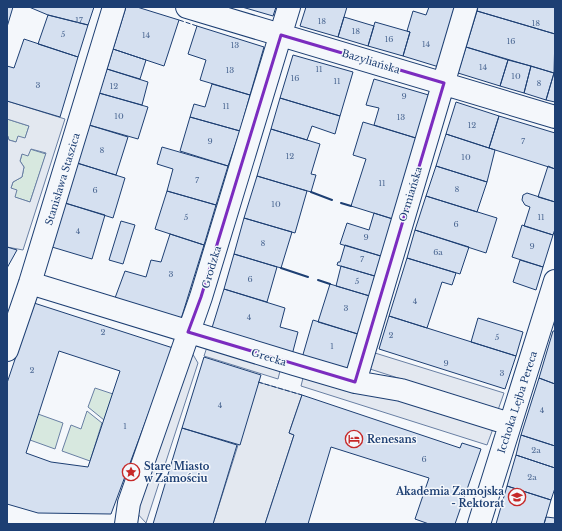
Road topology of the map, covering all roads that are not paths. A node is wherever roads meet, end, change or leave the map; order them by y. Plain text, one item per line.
1 (114, 7) edge
2 (187, 7) edge
3 (289, 7) edge
4 (466, 7) edge
5 (281, 35) junction
6 (444, 83) junction
7 (555, 117) edge
8 (555, 281) edge
9 (30, 283) junction
10 (188, 332) junction
11 (7, 350) edge
12 (355, 382) junction
13 (510, 424) junction
14 (126, 524) edge
15 (479, 524) edge

1 - 9 street, Stanisława Staszica
2 - 5 street, Bazyliańska
3 - 5 street, Grodzka
4 - 6 street, Ormiańska
5 - 6 street, Bazyliańska
5 - 10 street, Grodzka
6 - 7 street, Bazyliańska
6 - 12 street, Ormiańska
8 - 13 street, Icchoka Lejba Pereca
9 - 10 street, Grecka
9 - 11 street, Stanisława Staszica
10 - 12 street, Grecka
10 - 14 street, Grodzka
12 - 13 street, Grecka
13 - 15 street, Icchoka Lejba Pereca

